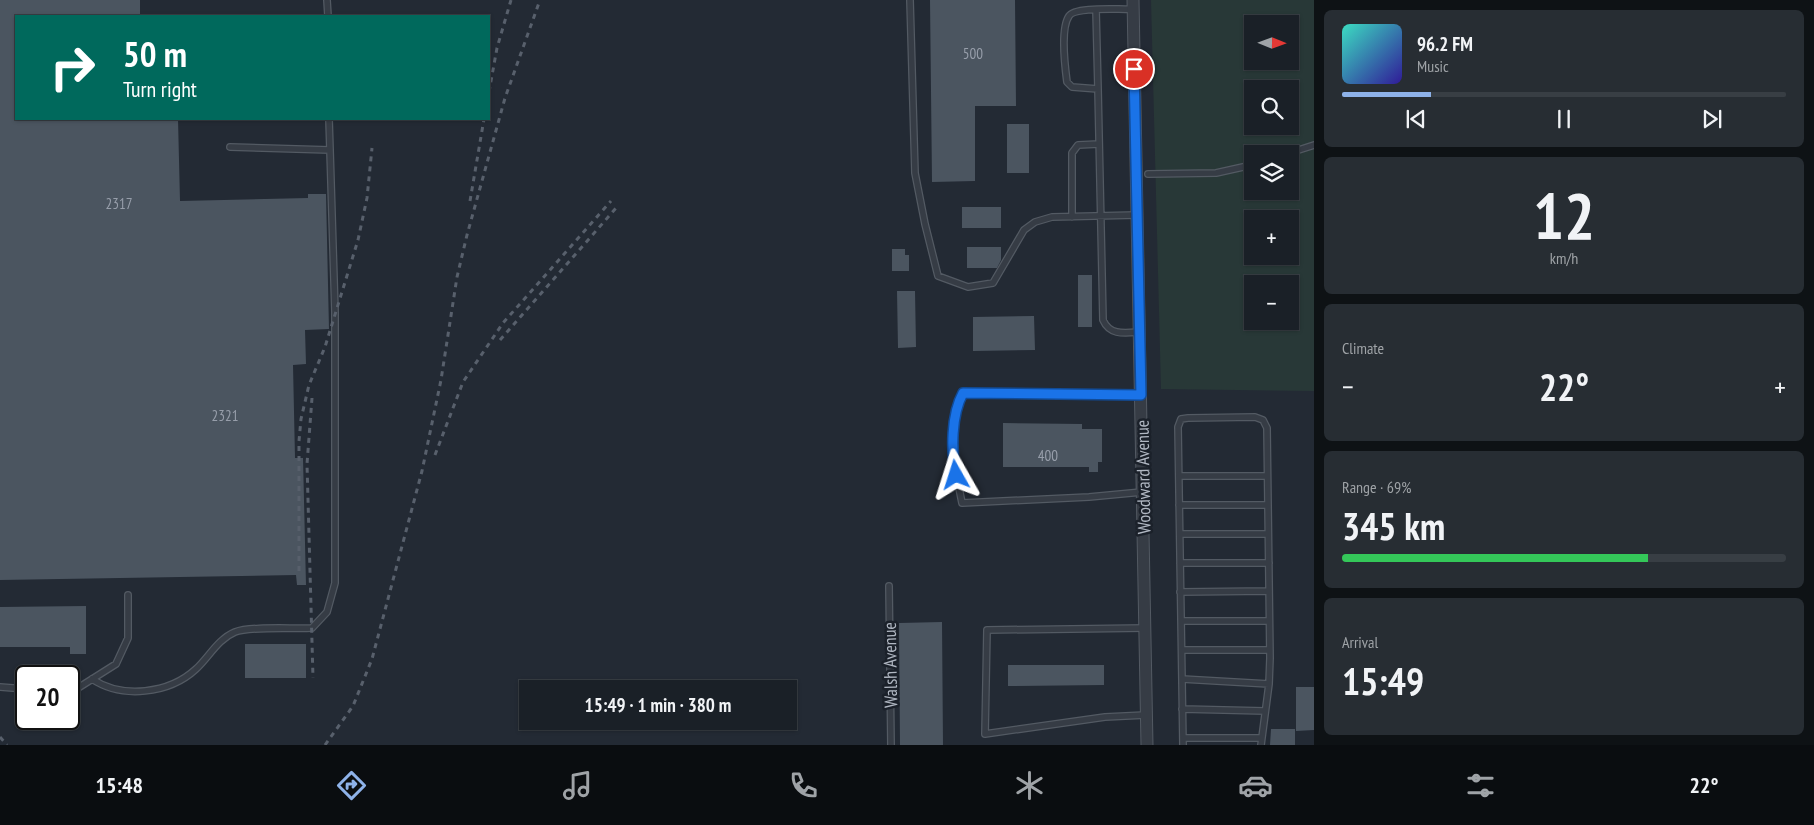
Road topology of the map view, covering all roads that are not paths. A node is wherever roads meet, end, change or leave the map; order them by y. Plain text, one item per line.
1 (327, 0) edge
2 (910, 0) edge
3 (1133, 4) edge
4 (1096, 10) junction
5 (328, 15) edge
6 (1098, 89) junction
7 (330, 120) edge
8 (1099, 144) junction
9 (1314, 145) edge
10 (230, 147) dead end
11 (330, 150) junction
12 (1299, 150) edge
13 (1244, 167) edge
14 (1148, 174) dead end
15 (1137, 215) junction
16 (1072, 216) junction
17 (1100, 216) junction
18 (1140, 332) junction
19 (1141, 395) junction
20 (1179, 476) junction
21 (1267, 476) junction
22 (1143, 492) junction
23 (1179, 505) junction
24 (1268, 505) junction
25 (1180, 534) junction
26 (1268, 534) junction
27 (1180, 563) junction
28 (1269, 563) junction
29 (889, 586) dead end
30 (1269, 591) junction
31 (1180, 592) junction
32 (128, 595) dead end
33 (1181, 621) junction
34 (1269, 621) junction
35 (1146, 628) junction
36 (1182, 650) junction
37 (1270, 650) junction
38 (92, 679) junction
39 (1182, 679) junction
40 (1269, 684) junction
41 (0, 687) edge
42 (80, 687) edge
43 (15, 688) edge
44 (1182, 709) junction
45 (1265, 711) junction
46 (1146, 715) junction
47 (1183, 738) junction
48 (1261, 738) junction
49 (891, 745) edge
50 (1147, 745) edge
51 (1183, 745) edge
52 (1261, 745) edge

1 - 5 lane
2 - 16 lane
3 - 4 lane
3 - 15 street, Woodward Avenue
4 - 6 lane
4 - 6 lane
6 - 8 lane
7 - 11 lane
8 - 16 lane
8 - 17 lane
9 - 12 lane
10 - 11 lane
11 - 38 lane
13 - 14 lane
15 - 17 lane
15 - 18 street, Woodward Avenue
16 - 17 lane
17 - 18 lane
18 - 19 street, Woodward Avenue
19 - 22 street, Woodward Avenue
19 - 22 lane
20 - 21 lane
20 - 21 lane
20 - 23 lane
21 - 24 lane
22 - 35 street, Woodward Avenue
23 - 24 lane
23 - 25 lane
24 - 26 lane
25 - 26 lane
25 - 27 lane
26 - 28 lane
27 - 28 lane
27 - 31 lane
28 - 30 lane
29 - 49 lane, Walsh Avenue
30 - 31 lane
30 - 34 lane
31 - 33 lane
32 - 38 lane
33 - 34 lane
33 - 36 lane
34 - 37 lane
35 - 46 street, Woodward Avenue
35 - 46 lane
36 - 37 lane
36 - 39 lane
37 - 40 lane
38 - 42 lane
39 - 40 lane
39 - 44 lane
40 - 45 lane
41 - 43 lane
44 - 45 lane
44 - 47 lane
45 - 48 lane
46 - 50 street, Woodward Avenue
47 - 48 lane
47 - 51 lane
48 - 52 lane

